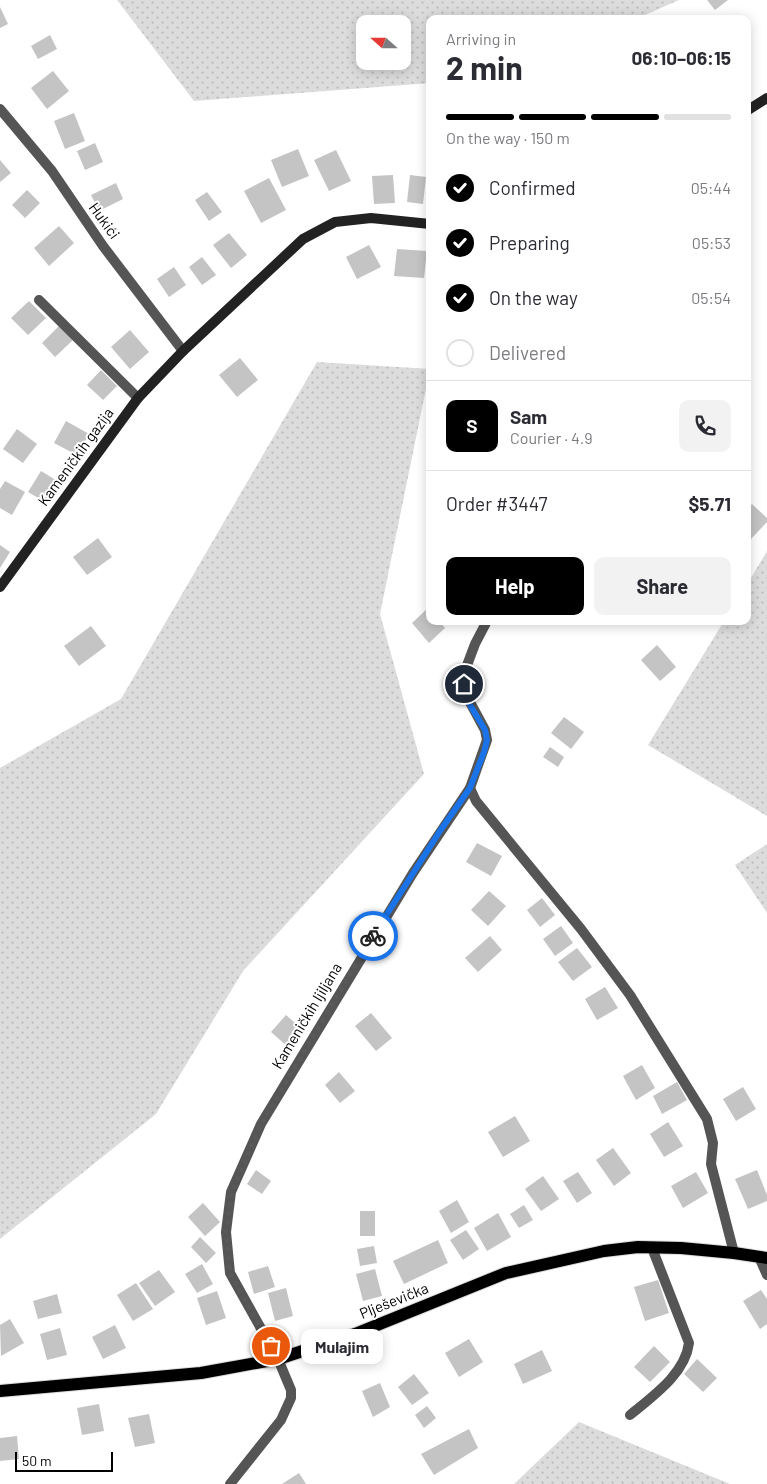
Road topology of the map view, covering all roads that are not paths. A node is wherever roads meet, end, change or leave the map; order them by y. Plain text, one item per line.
1 (767, 98) edge
2 (751, 108) edge
3 (0, 109) edge
4 (426, 224) edge
5 (39, 300) dead end
6 (183, 351) junction
7 (138, 398) junction
8 (0, 587) edge
9 (486, 625) edge
10 (470, 788) junction
11 (652, 1248) junction
12 (734, 1253) junction
13 (763, 1258) edge
14 (767, 1274) edge
15 (278, 1359) junction
16 (0, 1391) edge
17 (630, 1415) dead end
18 (230, 1484) edge

1 - 2 street
3 - 6 street, Hukići
4 - 6 street, Kameničkih gazija
5 - 7 street
6 - 7 street, Kameničkih gazija
7 - 8 street, Kameničkih gazija
9 - 10 street, Kameničkih ljiljana
10 - 12 street
10 - 15 street, Kameničkih ljiljana
11 - 12 main road, Plješevička
11 - 15 main road, Plješevička
11 - 17 street
12 - 13 main road, Plješevička
13 - 14 street
15 - 16 main road, Plješevička
15 - 18 street, Kameničkih ljiljana

